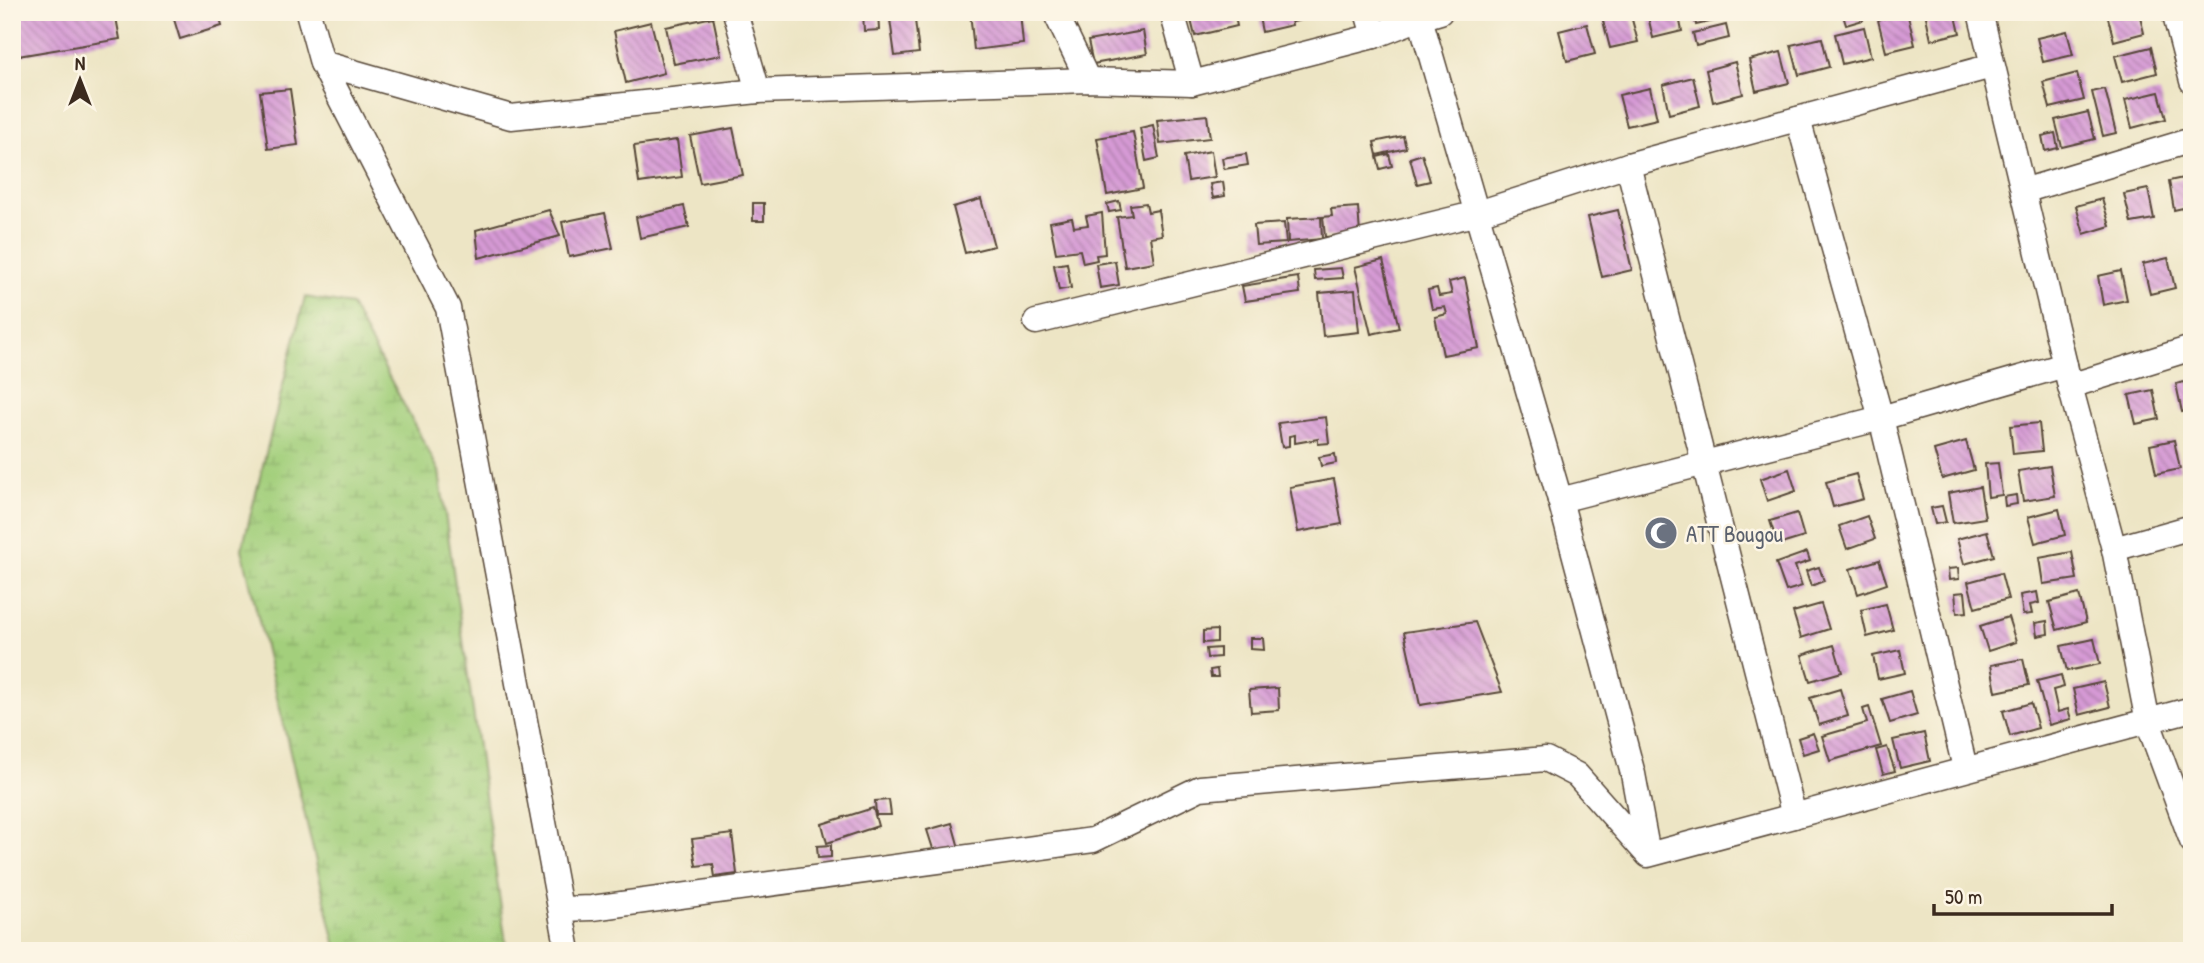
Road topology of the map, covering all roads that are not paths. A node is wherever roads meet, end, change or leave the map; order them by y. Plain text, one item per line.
1 (308, 12) edge
2 (735, 12) edge
3 (1055, 12) edge
4 (1172, 12) edge
5 (1980, 12) edge
6 (2174, 12) edge
7 (1430, 15) edge
8 (1371, 24) edge
9 (322, 63) junction
10 (1992, 66) junction
11 (1088, 80) junction
12 (2192, 81) edge
13 (1192, 83) junction
14 (758, 91) junction
15 (1798, 119) junction
16 (2192, 140) edge
17 (1628, 165) junction
18 (2024, 191) junction
19 (1478, 213) junction
20 (1036, 322) dead end
21 (2192, 348) edge
22 (2067, 375) junction
23 (1881, 418) junction
24 (1703, 464) junction
25 (1560, 500) junction
26 (2192, 527) edge
27 (2113, 549) junction
28 (2192, 709) edge
29 (2148, 722) junction
30 (1965, 768) junction
31 (1794, 816) junction
32 (2192, 841) edge
33 (1648, 855) junction
34 (561, 909) junction
35 (568, 951) edge

1 - 9 street
2 - 14 street
3 - 11 street
4 - 13 street
5 - 10 street
6 - 12 street
7 - 8 street
7 - 19 street
8 - 13 street
9 - 14 street
9 - 34 street
10 - 15 street
10 - 18 street
11 - 13 street
11 - 14 street
15 - 17 street
15 - 23 street
16 - 18 street
17 - 19 street
17 - 24 street
18 - 22 street
19 - 20 street
19 - 25 street
21 - 22 street
22 - 23 street
22 - 27 street
23 - 24 street
23 - 30 street
24 - 25 street
24 - 31 street
25 - 33 street
26 - 27 street
27 - 29 street
28 - 29 street
29 - 30 street
29 - 32 street
30 - 31 street
31 - 33 street
33 - 34 street
34 - 35 street

